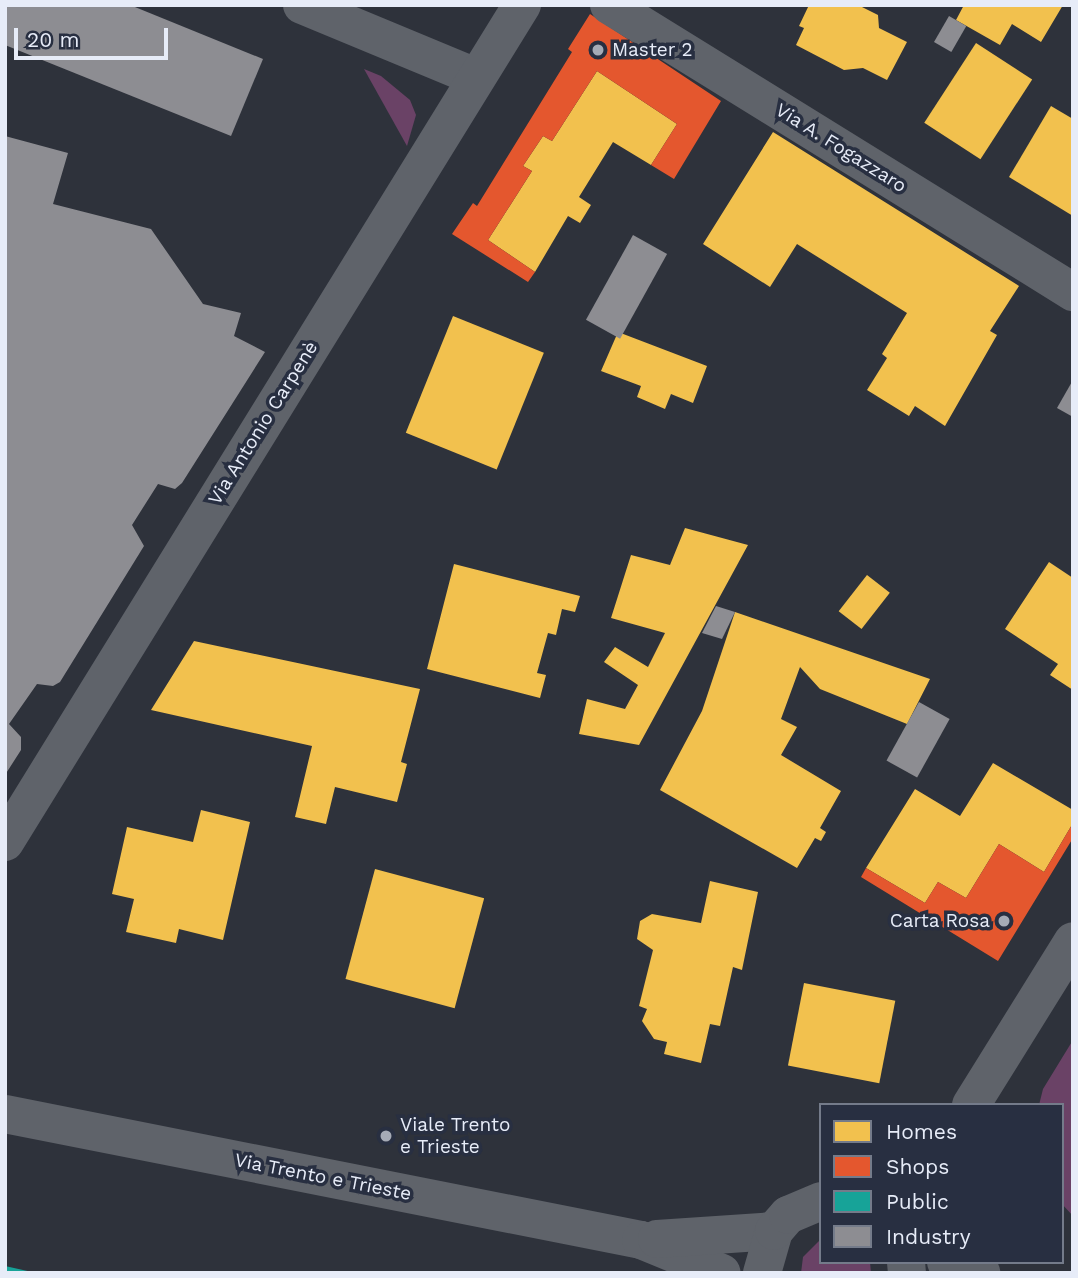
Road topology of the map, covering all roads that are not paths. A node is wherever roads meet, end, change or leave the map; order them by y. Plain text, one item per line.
1 (302, 5) edge
2 (522, 5) edge
3 (609, 5) edge
4 (477, 77) junction
5 (1073, 292) edge
6 (5, 842) edge
7 (1073, 941) edge
8 (972, 1103) edge
9 (5, 1114) edge
10 (819, 1202) edge
11 (774, 1231) junction
12 (641, 1240) junction
13 (952, 1264) edge
14 (722, 1273) edge
15 (762, 1273) edge
16 (981, 1273) edge

1 - 4 street
2 - 4 street, Via Antonio Carpenè
3 - 5 street, Via A. Fogazzaro
4 - 6 street, Via Antonio Carpenè
7 - 8 street
9 - 12 street, Via Trento e Trieste
10 - 11 street
11 - 12 street, Via Trento e Trieste
11 - 15 street
12 - 14 street, Via Trento e Trieste
13 - 16 street

